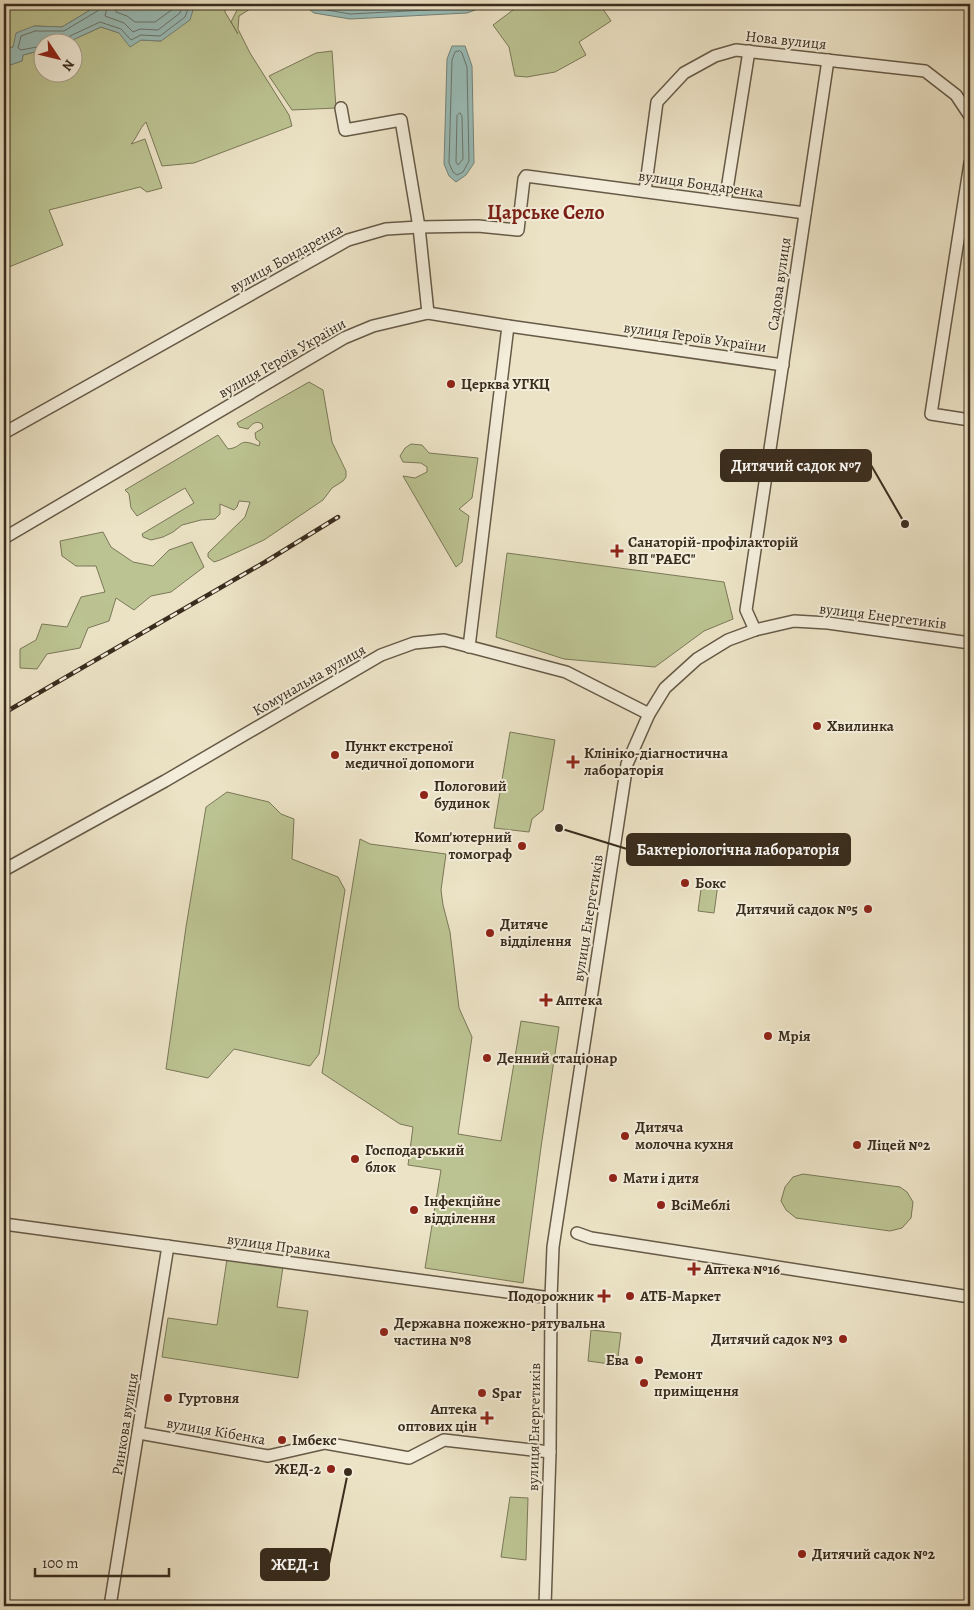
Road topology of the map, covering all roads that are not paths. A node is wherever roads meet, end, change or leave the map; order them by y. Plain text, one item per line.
1 (749, 51) junction
2 (828, 60) junction
3 (342, 108) dead end
4 (970, 116) edge
5 (970, 163) edge
6 (645, 191) junction
7 (725, 202) junction
8 (805, 212) junction
9 (419, 227) junction
10 (428, 313) junction
11 (508, 326) junction
12 (783, 364) junction
13 (970, 420) edge
14 (4, 433) edge
15 (4, 538) edge
16 (755, 630) junction
17 (970, 643) edge
18 (468, 646) junction
19 (649, 714) junction
20 (4, 870) edge
21 (4, 1224) edge
22 (168, 1246) junction
23 (970, 1290) edge
24 (970, 1297) edge
25 (551, 1298) junction
26 (139, 1434) junction
27 (550, 1452) junction
28 (110, 1606) edge
29 (545, 1606) edge

1 - 2 street, Нова вулиця
1 - 6 street, Нова вулиця
1 - 7 street
2 - 4 street, Нова вулиця
2 - 8 street, Садова вулиця
3 - 9 street
5 - 13 street
6 - 7 street, вулиця Бондаренка
6 - 9 street, вулиця Бондаренка
7 - 8 street, вулиця Бондаренка
8 - 12 street, Садова вулиця
9 - 10 street
9 - 14 street, вулиця Бондаренка
10 - 11 street, вулиця Героїв України
10 - 15 street, вулиця Героїв України
11 - 12 street, вулиця Героїв України
11 - 18 street
12 - 16 street, Садова вулиця
16 - 17 street, вулиця Енергетиків
16 - 19 street, вулиця Енергетиків
18 - 19 street, Комунальна вулиця
18 - 20 street, Комунальна вулиця
19 - 25 street, вулиця Енергетиків
21 - 22 street, вулиця Правика
22 - 25 street, вулиця Правика
22 - 26 street, Ринкова вулиця
23 - 24 street
25 - 27 street, вулиця Енергетиків
26 - 27 street, вулиця Кібенка
26 - 28 street, Ринкова вулиця
27 - 29 street, вулиця Енергетиків

